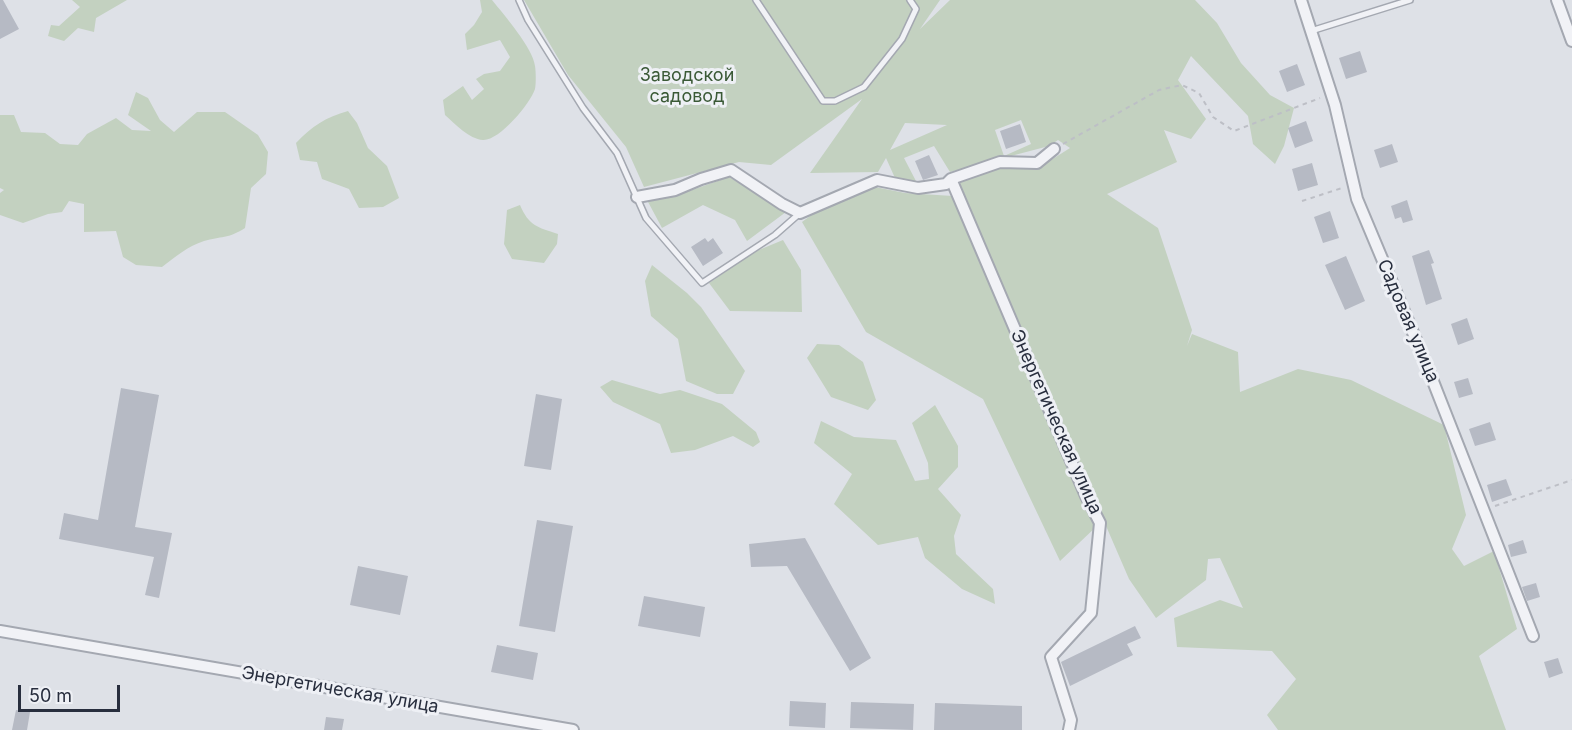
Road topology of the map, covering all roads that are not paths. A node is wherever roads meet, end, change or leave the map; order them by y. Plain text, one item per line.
1 (519, 0) edge
2 (756, 0) edge
3 (910, 0) edge
4 (1301, 0) edge
5 (1410, 0) edge
6 (1557, 0) edge
7 (1311, 31) junction
8 (1572, 40) edge
9 (1054, 149) road end
10 (951, 179) junction
11 (637, 197) junction
12 (801, 213) junction
13 (0, 631) edge
14 (1533, 636) dead end
15 (573, 730) edge
16 (1069, 730) edge

1 - 11 lane
2 - 3 lane
4 - 7 street, Садовая улица
5 - 7 lane
6 - 8 street
7 - 14 street, Садовая улица
9 - 10 street
10 - 12 street
10 - 16 street, Энергетическая улица
11 - 12 street
11 - 12 lane
13 - 15 street, Энергетическая улица

